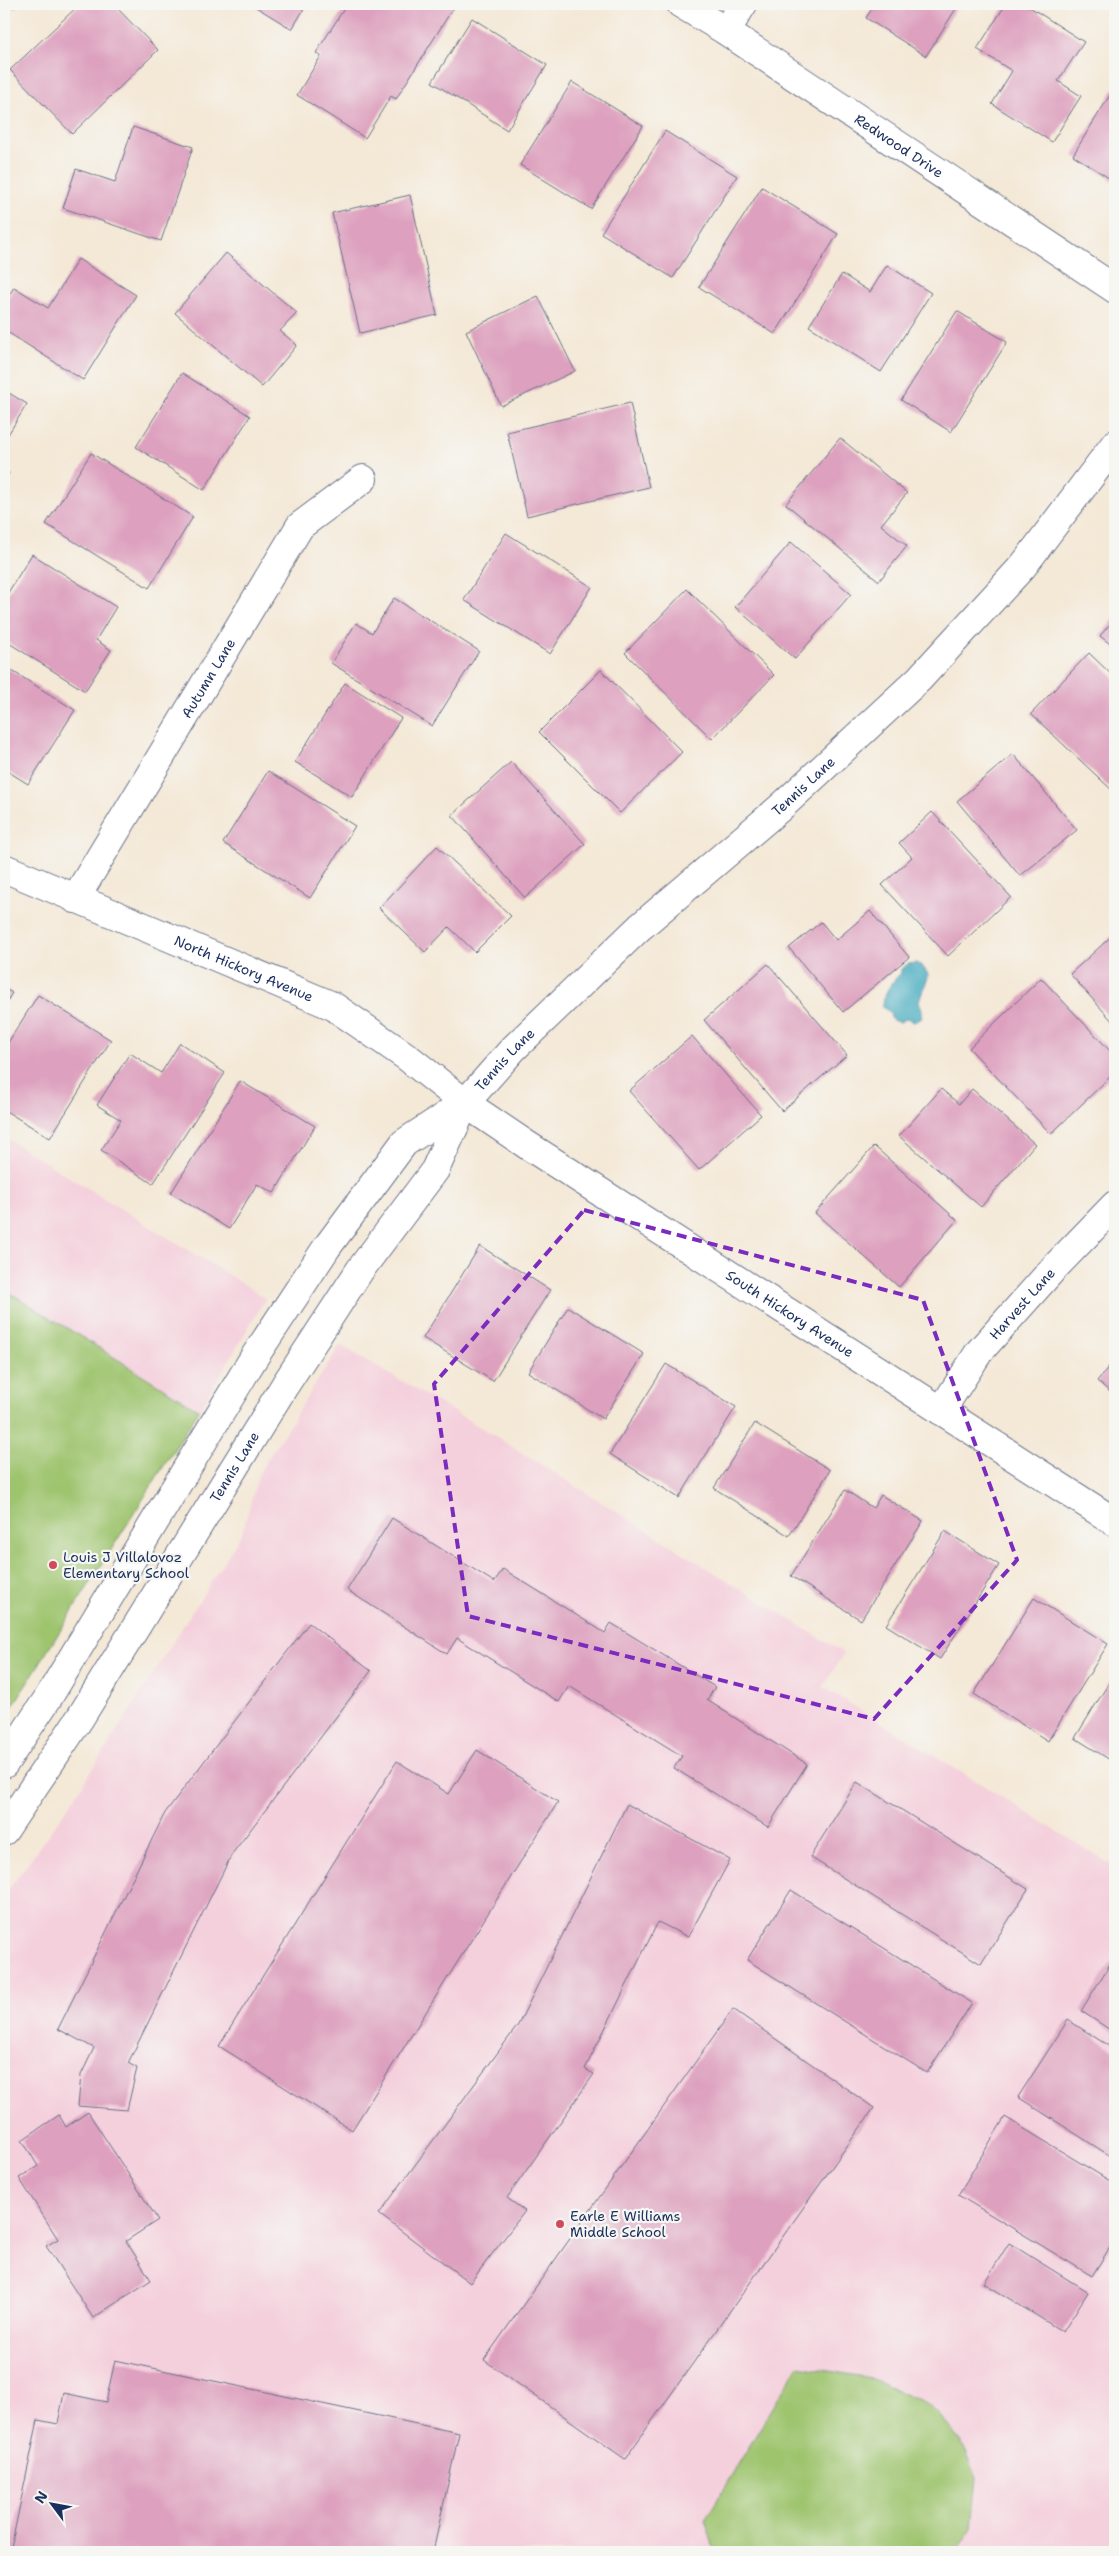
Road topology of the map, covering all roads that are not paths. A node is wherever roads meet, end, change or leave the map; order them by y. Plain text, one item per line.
1 (681, 4) edge
2 (743, 4) edge
3 (726, 31) junction
4 (1115, 289) edge
5 (1115, 444) edge
6 (364, 479) dead end
7 (4, 868) edge
8 (75, 899) junction
9 (464, 1103) junction
10 (1115, 1205) edge
11 (941, 1411) junction
12 (1115, 1522) edge
13 (4, 1764) edge
14 (4, 1831) edge

1 - 3 street, Redwood Drive
2 - 3 street
3 - 4 street, Redwood Drive
5 - 9 street, Tennis Lane
6 - 8 street, Autumn Lane
7 - 8 street, North Hickory Avenue
8 - 9 street, North Hickory Avenue
9 - 11 street, South Hickory Avenue
9 - 13 street, Tennis Lane
9 - 14 street, Tennis Lane
10 - 11 street, Harvest Lane
11 - 12 street, South Hickory Avenue

